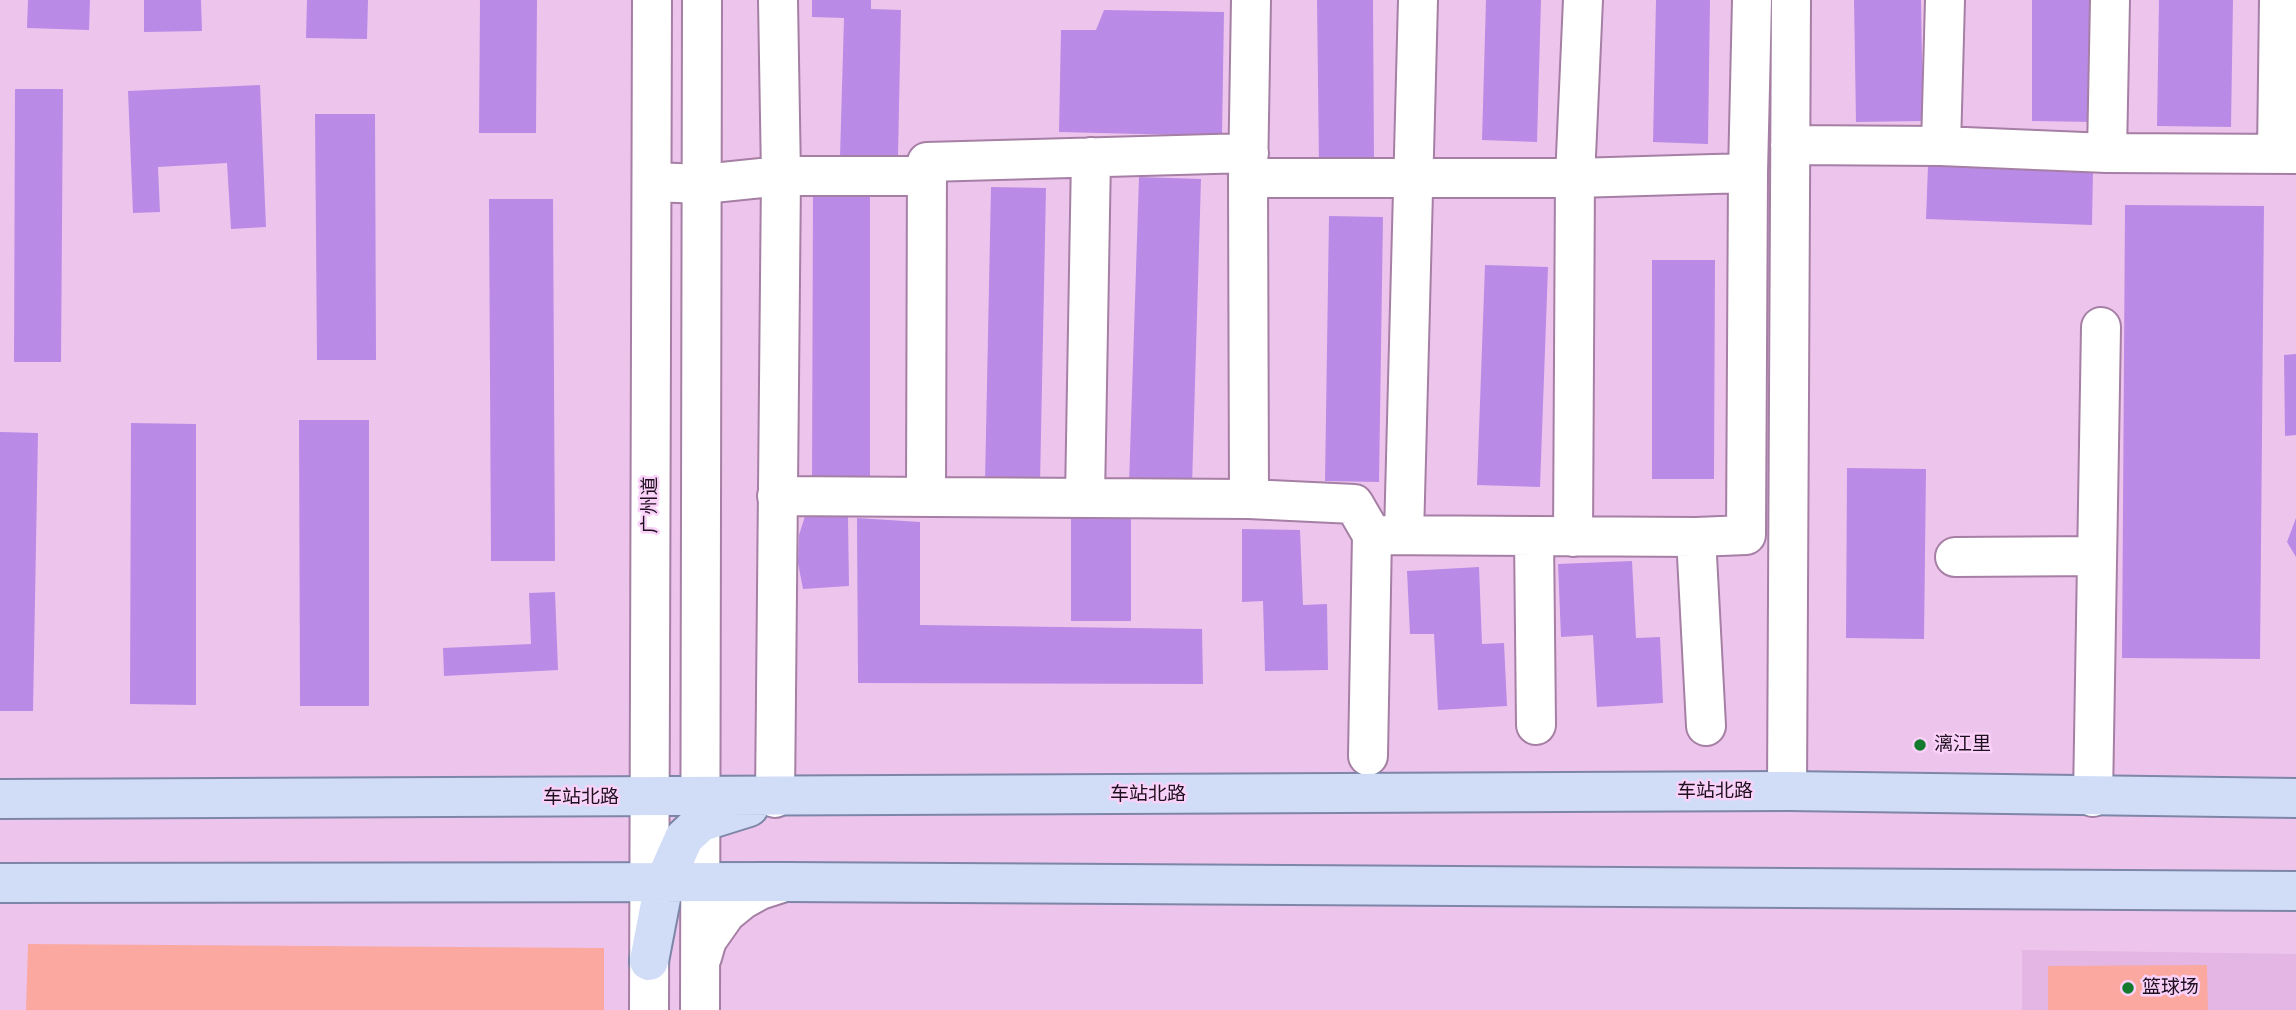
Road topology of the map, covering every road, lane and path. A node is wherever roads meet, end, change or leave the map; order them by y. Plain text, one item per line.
1 (652, 0) edge
2 (702, 0) edge
3 (778, 0) edge
4 (1251, 0) edge
5 (1418, 0) edge
6 (1583, 0) edge
7 (1752, 0) edge
8 (1791, 0) edge
9 (1945, 0) edge
10 (2109, 0) edge
11 (2279, 0) edge
12 (1790, 145) junction
13 (1941, 146) junction
14 (2107, 153) junction
15 (2287, 153) edge
16 (1091, 158) junction
17 (1248, 166) junction
18 (1748, 173) junction
19 (781, 176) junction
20 (926, 176) junction
21 (1414, 178) junction
22 (1576, 178) junction
23 (652, 182) junction
24 (703, 184) junction
25 (2101, 327) dead end
26 (777, 496) junction
27 (926, 496) junction
28 (1085, 498) junction
29 (1249, 499) junction
30 (1388, 535) junction
31 (1534, 536) junction
32 (1573, 537) junction
33 (1696, 537) junction
34 (2097, 556) junction
35 (1955, 557) dead end
36 (1536, 725) dead end
37 (1706, 726) dead end
38 (1368, 756) dead end
39 (1787, 791) junction
40 (785, 797) junction
41 (2093, 797) junction
42 (650, 798) junction
43 (2296, 798) edge
44 (0, 799) edge
45 (701, 810) junction
46 (785, 882) junction
47 (0, 883) edge
48 (671, 883) junction
49 (2296, 891) edge
50 (701, 962) junction
51 (649, 1010) edge
52 (700, 1010) edge

1 - 23 street, 广州道
2 - 24 street
3 - 19 street
4 - 17 street
5 - 21 street
6 - 22 street
7 - 18 street
8 - 12 street
9 - 13 street
10 - 14 street
11 - 15 street
12 - 13 street
12 - 39 street
13 - 14 street
14 - 15 street
16 - 17 street
16 - 20 street
16 - 28 street
17 - 21 street
17 - 29 street
18 - 22 street
18 - 33 street
19 - 20 street
19 - 24 street
19 - 26 street
20 - 27 street
21 - 22 street
21 - 30 street
22 - 32 street
23 - 24 street
23 - 42 street, 广州道
24 - 45 street
25 - 34 street
26 - 27 street
26 - 40 street
27 - 28 street
28 - 29 street
29 - 30 street
30 - 31 street
30 - 38 street
31 - 32 street
31 - 36 street
32 - 33 street
33 - 37 street
34 - 35 street
34 - 41 street
39 - 40 main road, 车站北路
39 - 41 main road, 车站北路
40 - 45 main road, 车站北路
41 - 43 main road, 车站北路
42 - 44 main road, 车站北路
42 - 45 main road, 车站北路
42 - 48 street, 广州道
45 - 48 main road
46 - 48 main road
46 - 49 main road
46 - 50 street
47 - 48 main road
48 - 50 street, 广州道
48 - 51 street, 广州道
50 - 52 street, 广州道

